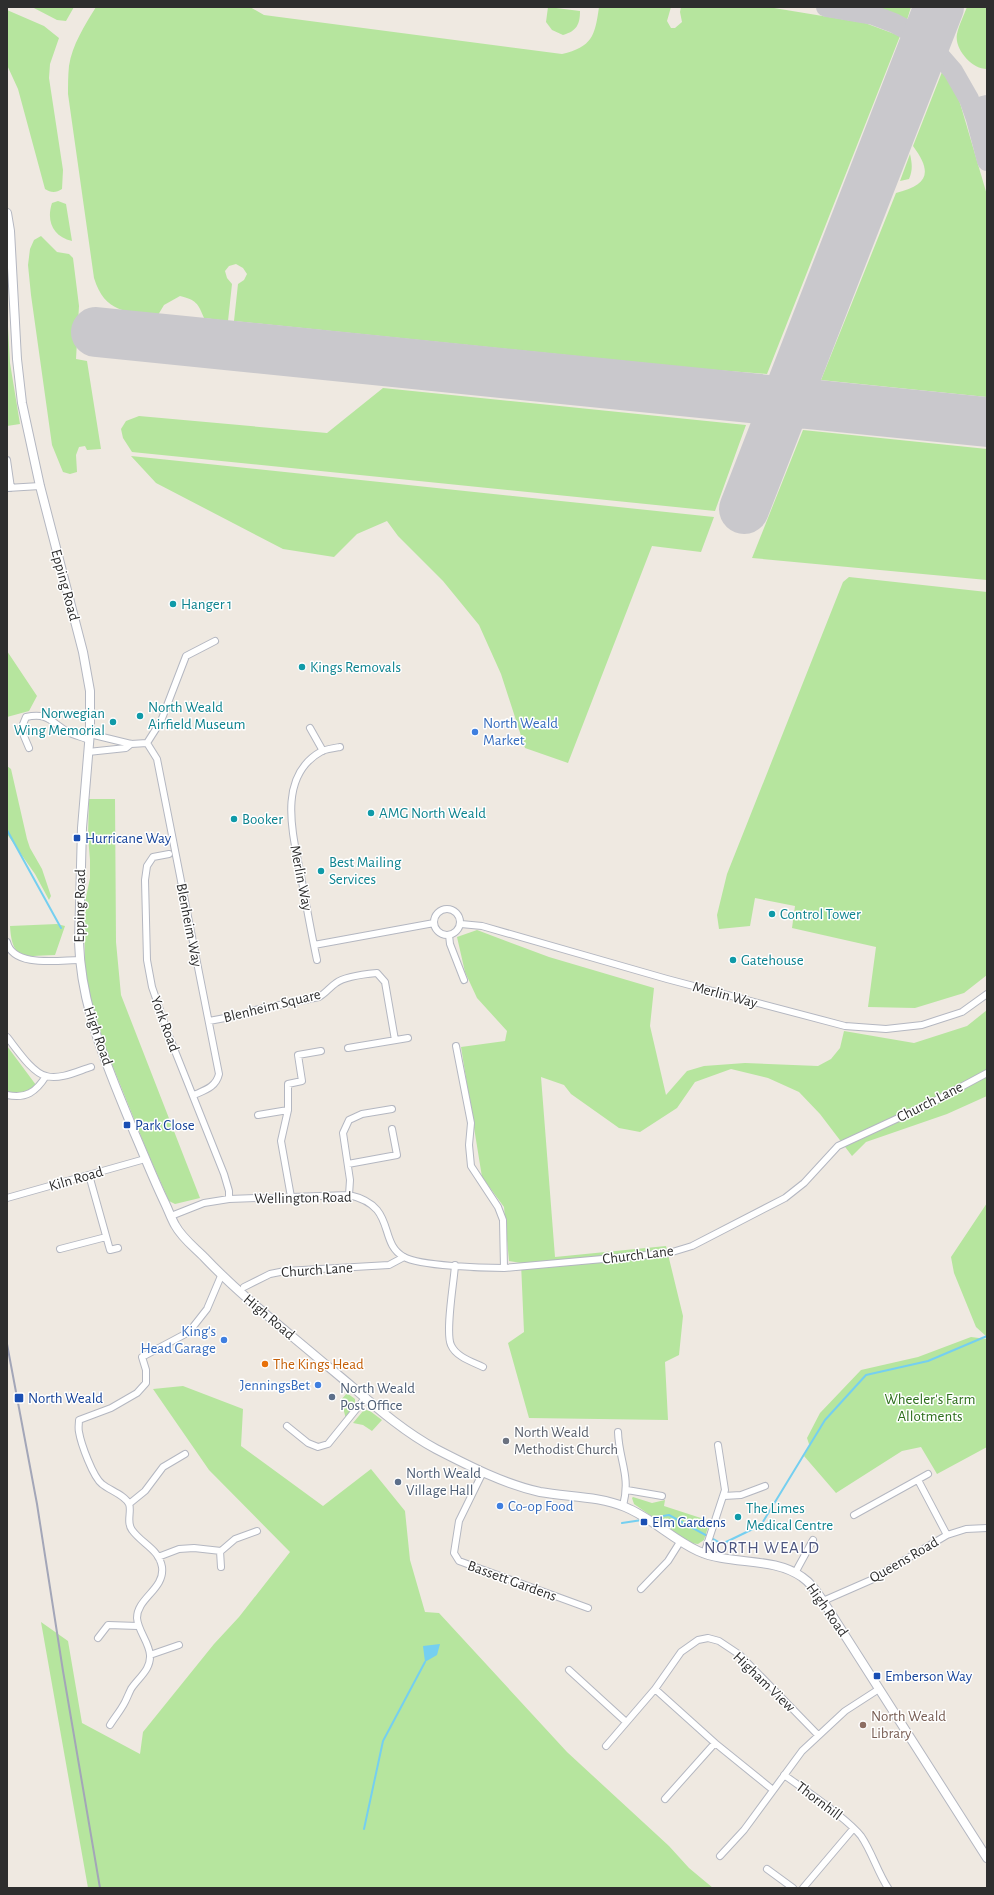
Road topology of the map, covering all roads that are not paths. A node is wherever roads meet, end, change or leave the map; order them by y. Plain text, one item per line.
1 (7, 213) edge
2 (7, 460) edge
3 (40, 486) junction
4 (9, 488) edge
5 (215, 642) dead end
6 (310, 728) dead end
7 (90, 736) junction
8 (147, 743) junction
9 (131, 744) junction
10 (340, 747) dead end
11 (29, 748) dead end
12 (323, 751) junction
13 (88, 752) junction
14 (169, 854) dead end
15 (434, 923) junction
16 (460, 924) junction
17 (448, 935) junction
18 (7, 942) edge
19 (314, 945) junction
20 (80, 960) junction
21 (317, 960) dead end
22 (464, 980) dead end
23 (987, 994) edge
24 (209, 1022) junction
25 (7, 1037) edge
26 (408, 1038) dead end
27 (395, 1040) junction
28 (456, 1046) dead end
29 (348, 1048) dead end
30 (321, 1051) dead end
31 (91, 1067) dead end
32 (987, 1073) edge
33 (46, 1076) junction
34 (7, 1095) edge
35 (194, 1095) junction
36 (392, 1109) dead end
37 (288, 1110) junction
38 (258, 1115) dead end
39 (392, 1129) dead end
40 (145, 1159) junction
41 (348, 1164) junction
42 (89, 1175) junction
43 (349, 1195) junction
44 (291, 1197) junction
45 (7, 1198) edge
46 (229, 1199) junction
47 (171, 1216) junction
48 (106, 1237) junction
49 (118, 1248) dead end
50 (60, 1249) dead end
51 (404, 1257) junction
52 (455, 1265) junction
53 (504, 1268) junction
54 (221, 1276) junction
55 (244, 1287) dead end
56 (484, 1367) dead end
57 (366, 1398) junction
58 (287, 1426) dead end
59 (618, 1432) dead end
60 (718, 1445) dead end
61 (185, 1454) dead end
62 (483, 1472) junction
63 (928, 1474) dead end
64 (918, 1480) junction
65 (765, 1486) dead end
66 (627, 1490) junction
67 (662, 1496) dead end
68 (724, 1496) junction
69 (129, 1504) junction
70 (624, 1506) junction
71 (854, 1514) dead end
72 (987, 1528) edge
73 (257, 1531) dead end
74 (947, 1535) junction
75 (813, 1540) dead end
76 (680, 1542) junction
77 (220, 1551) junction
78 (704, 1554) junction
79 (158, 1557) junction
80 (221, 1567) dead end
81 (795, 1573) junction
82 (641, 1589) dead end
83 (823, 1601) junction
84 (588, 1608) dead end
85 (138, 1626) junction
86 (98, 1638) dead end
87 (179, 1645) dead end
88 (150, 1655) junction
89 (569, 1670) dead end
90 (655, 1689) junction
91 (879, 1689) junction
92 (626, 1722) junction
93 (110, 1725) dead end
94 (818, 1735) junction
95 (715, 1743) junction
96 (606, 1746) dead end
97 (784, 1775) junction
98 (773, 1790) junction
99 (665, 1799) dead end
100 (853, 1829) junction
101 (720, 1856) dead end
102 (987, 1858) edge
103 (767, 1869) dead end
104 (793, 1888) edge
105 (803, 1888) edge
106 (888, 1888) edge

1 - 3 main road, Epping Road
2 - 4 street
3 - 4 street
3 - 7 main road, Epping Road
5 - 8 street
6 - 12 street
7 - 9 street
7 - 11 street
7 - 13 main road, Epping Road
8 - 9 street
8 - 24 street, Blenheim Way
9 - 13 street
10 - 12 street, Merlin Way
12 - 19 street, Merlin Way
13 - 20 main road, Epping Road
14 - 35 street, York Road
15 - 16 street
15 - 17 street
15 - 19 street
16 - 17 street
16 - 23 street, Merlin Way
17 - 22 street
18 - 20 street
19 - 21 street, Merlin Way
20 - 40 main road, High Road
24 - 27 street, Blenheim Square
24 - 35 street, Blenheim Way
25 - 33 street
26 - 27 street
27 - 29 street
28 - 53 street
30 - 37 street
31 - 33 street
32 - 53 street, Church Lane
33 - 34 street
35 - 46 street, York Road
36 - 41 street
37 - 38 street
37 - 44 street
39 - 41 street
40 - 42 street, Kiln Road
40 - 47 main road, High Road
41 - 43 street
42 - 45 street, Kiln Road
42 - 48 street
43 - 44 street, Wellington Road
43 - 51 street, Wellington Road
44 - 46 street, Wellington Road
46 - 47 street, Wellington Road
47 - 54 main road, High Road
48 - 49 street
48 - 50 street
51 - 52 street, Church Lane
51 - 55 street, Church Lane
52 - 53 street, Church Lane
52 - 56 street
54 - 57 main road, High Road
54 - 69 street
57 - 58 street
57 - 62 main road, High Road
59 - 66 street
60 - 68 street
61 - 69 street
62 - 70 main road, High Road
62 - 84 street, Bassett Gardens
63 - 64 street
64 - 71 street
64 - 74 street
65 - 68 street
66 - 67 street
66 - 70 street
68 - 78 street
69 - 79 street
70 - 76 main road, High Road
72 - 74 street, Queens Road
73 - 77 street
74 - 83 street, Queens Road
75 - 81 street
76 - 78 main road, High Road
76 - 82 street
77 - 79 street
77 - 80 street
78 - 81 main road, High Road
79 - 85 street
81 - 83 main road, High Road
83 - 91 main road, High Road
85 - 86 street
85 - 88 street
87 - 88 street
88 - 93 street
89 - 92 street
90 - 92 street, Higham View
90 - 94 street, Higham View
90 - 95 street
91 - 94 street
91 - 102 main road, High Road
92 - 96 street, Higham View
94 - 97 street
95 - 98 street
95 - 99 street
97 - 98 street
97 - 100 street, Thornhill
98 - 101 street
100 - 105 street, Thornhill
100 - 106 street, Thornhill
103 - 104 street

